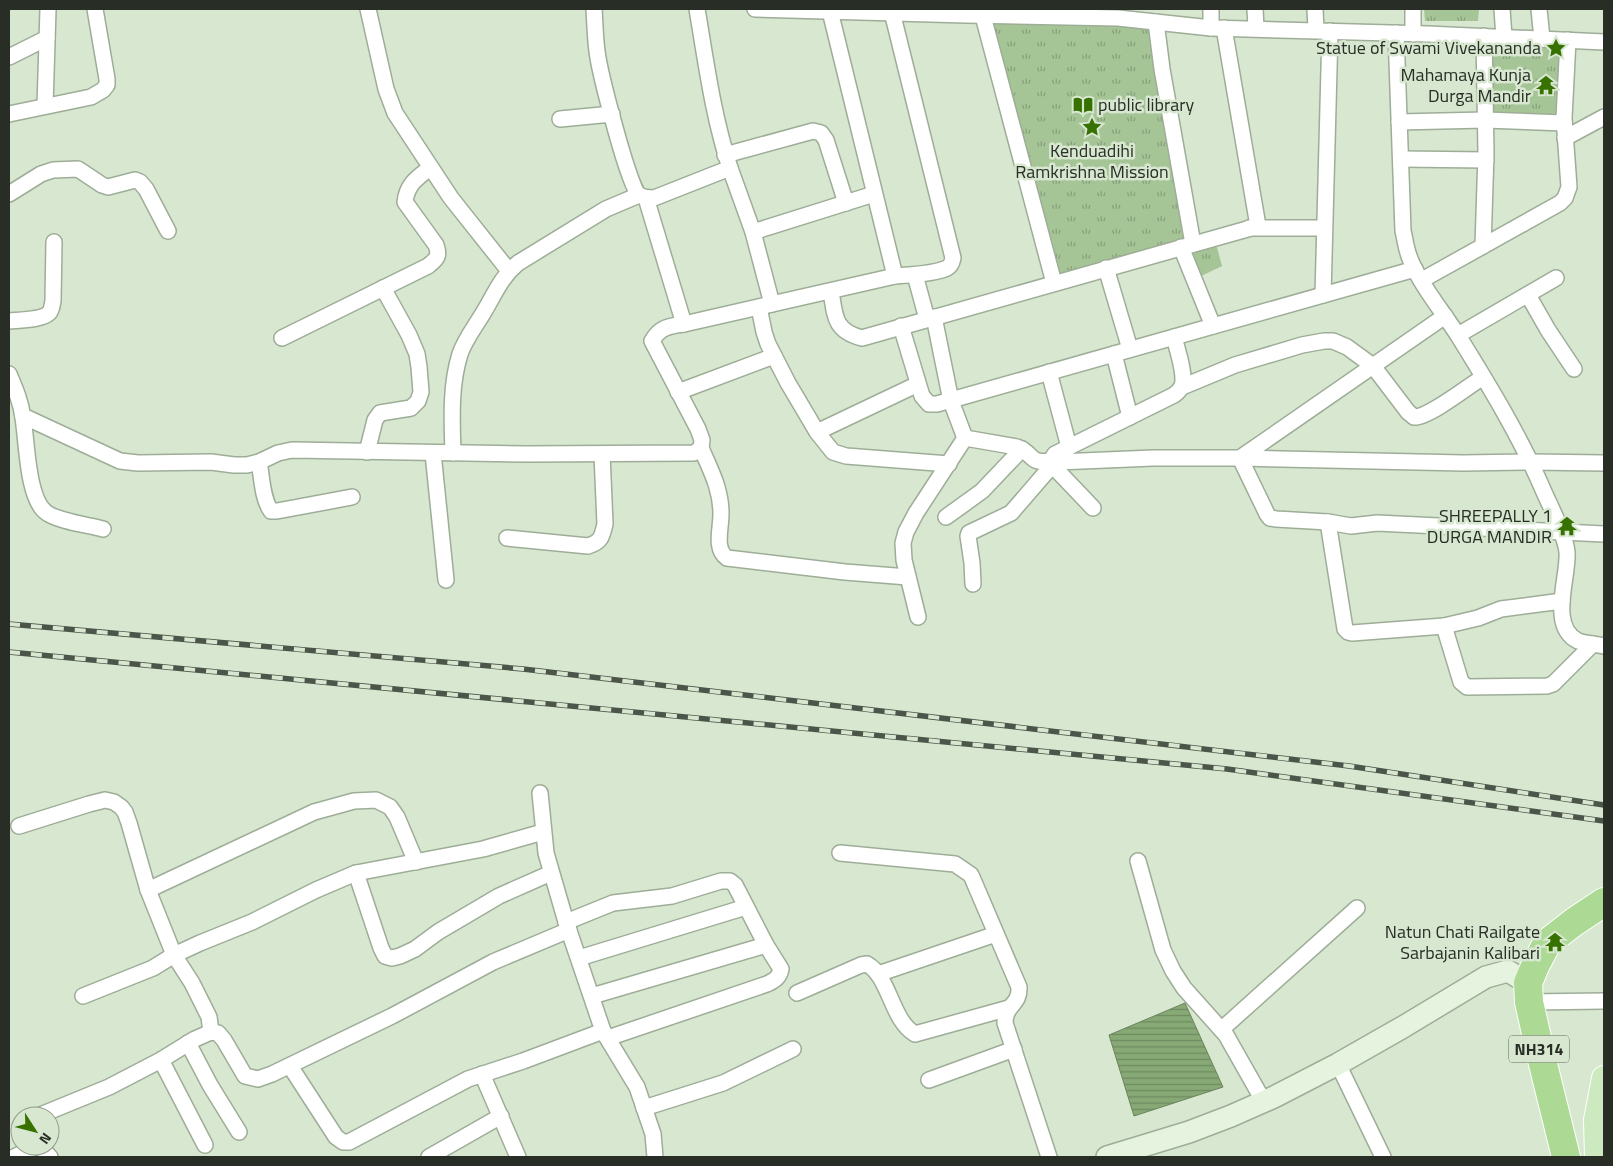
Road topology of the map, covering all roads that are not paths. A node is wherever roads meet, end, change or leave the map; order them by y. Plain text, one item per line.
1 (48, 9) edge
2 (95, 9) edge
3 (368, 9) edge
4 (594, 9) edge
5 (697, 9) edge
6 (755, 9) edge
7 (1211, 9) edge
8 (1255, 9) edge
9 (1315, 9) edge
10 (1413, 9) edge
11 (1502, 9) edge
12 (1539, 9) edge
13 (807, 10) edge
14 (830, 11) junction
15 (897, 11) edge
16 (966, 12) edge
17 (1063, 13) edge
18 (1117, 13) edge
19 (983, 16) junction
20 (1156, 22) junction
21 (1217, 28) junction
22 (1256, 28) junction
23 (1323, 30) junction
24 (1396, 33) junction
25 (1413, 34) junction
26 (1484, 36) junction
27 (1504, 37) junction
28 (47, 38) junction
29 (1542, 39) junction
30 (1568, 40) junction
31 (1604, 42) edge
32 (9, 57) edge
33 (45, 106) junction
34 (9, 114) edge
35 (612, 114) junction
36 (1604, 117) edge
37 (560, 119) dead end
38 (1486, 120) junction
39 (1399, 122) junction
40 (1564, 131) junction
41 (1400, 159) junction
42 (1486, 160) junction
43 (727, 161) junction
44 (430, 168) junction
45 (9, 194) edge
46 (874, 194) junction
47 (642, 197) junction
48 (846, 203) junction
49 (1250, 228) junction
50 (1324, 228) junction
51 (168, 231) dead end
52 (753, 232) junction
53 (54, 242) dead end
54 (1187, 245) junction
55 (1483, 246) junction
56 (1106, 268) junction
57 (509, 271) junction
58 (915, 275) junction
59 (1418, 275) junction
60 (895, 276) junction
61 (1556, 278) dead end
62 (1054, 283) junction
63 (382, 288) junction
64 (831, 291) junction
65 (1528, 294) junction
66 (1323, 295) junction
67 (766, 305) junction
68 (1445, 316) junction
69 (931, 318) junction
70 (9, 321) edge
71 (684, 324) junction
72 (901, 326) junction
73 (1213, 326) junction
74 (1458, 335) junction
75 (1174, 337) junction
76 (282, 338) dead end
77 (1130, 349) junction
78 (1114, 354) junction
79 (774, 356) junction
80 (1373, 366) junction
81 (1574, 369) dead end
82 (1049, 372) junction
83 (9, 374) edge
84 (1483, 377) junction
85 (918, 384) junction
86 (1182, 387) junction
87 (678, 392) junction
88 (951, 401) junction
89 (23, 416) junction
90 (1130, 417) junction
91 (817, 432) junction
92 (965, 438) junction
93 (1069, 447) junction
94 (701, 448) junction
95 (1022, 449) junction
96 (367, 452) junction
97 (432, 453) junction
98 (453, 453) junction
99 (602, 454) junction
100 (1240, 458) junction
101 (259, 462) junction
102 (1531, 462) junction
103 (1054, 463) junction
104 (1604, 463) edge
105 (949, 464) junction
106 (352, 497) dead end
107 (1093, 508) dead end
108 (946, 517) dead end
109 (1328, 522) junction
110 (103, 528) dead end
111 (1561, 533) junction
112 (1604, 534) edge
113 (507, 538) dead end
114 (908, 577) junction
115 (446, 580) dead end
116 (974, 584) dead end
117 (1562, 601) junction
118 (918, 617) dead end
119 (1444, 626) junction
120 (1599, 645) edge
121 (540, 793) dead end
122 (19, 826) dead end
123 (543, 832) junction
124 (840, 852) dead end
125 (1138, 860) dead end
126 (416, 862) junction
127 (356, 873) junction
128 (551, 873) junction
129 (148, 890) junction
130 (1604, 902) edge
131 (746, 907) junction
132 (1357, 908) dead end
133 (568, 926) junction
134 (996, 934) junction
135 (766, 945) junction
136 (174, 955) junction
137 (579, 958) junction
138 (878, 974) junction
139 (797, 993) dead end
140 (1529, 993) junction
141 (83, 996) dead end
142 (592, 996) junction
143 (1604, 1002) edge
144 (1009, 1008) junction
145 (1222, 1029) junction
146 (211, 1032) junction
147 (606, 1035) junction
148 (188, 1043) junction
149 (793, 1049) dead end
150 (1014, 1049) junction
151 (161, 1060) junction
152 (1338, 1064) junction
153 (290, 1066) junction
154 (482, 1074) junction
155 (1604, 1078) edge
156 (929, 1080) dead end
157 (1264, 1102) junction
158 (60, 1107) edge
159 (644, 1108) junction
160 (501, 1116) junction
161 (239, 1132) dead end
162 (205, 1145) dead end
163 (429, 1157) edge
164 (518, 1157) edge
165 (655, 1157) edge
166 (1048, 1157) edge
167 (1111, 1157) edge
168 (1383, 1157) edge
169 (1566, 1157) edge
170 (1597, 1157) edge

1 - 28 street
2 - 33 street
3 - 44 street
4 - 35 street
5 - 43 street
6 - 13 street
7 - 21 street
8 - 22 street
9 - 23 street
10 - 25 street
11 - 27 street
12 - 29 street
13 - 14 street
14 - 15 street
14 - 46 street
15 - 16 street
15 - 58 street
16 - 19 street
17 - 18 street
17 - 19 street
18 - 20 street
19 - 62 street
20 - 21 street
20 - 54 street
21 - 22 street
21 - 49 street
22 - 23 street
23 - 24 street
23 - 50 street
24 - 25 street
24 - 39 street
25 - 26 street
26 - 27 street
26 - 38 street
27 - 29 street
28 - 32 street
28 - 33 street
29 - 30 street
30 - 31 street
30 - 40 street
33 - 34 street
35 - 37 street
35 - 47 street
36 - 40 street
38 - 39 street
38 - 40 street
38 - 42 street
39 - 41 street
40 - 55 street
41 - 42 street
41 - 59 street
42 - 55 street
43 - 47 street
43 - 48 street
43 - 52 street
44 - 57 street
44 - 63 street
45 - 51 street
46 - 48 street
46 - 60 street
47 - 57 street
47 - 71 street
48 - 52 street
49 - 50 street
49 - 54 street
50 - 66 street
52 - 67 street
53 - 70 street
54 - 56 street
54 - 73 street
55 - 59 street
56 - 62 street
56 - 77 street
57 - 98 street
58 - 60 street
58 - 69 street
59 - 66 street
59 - 68 street
60 - 64 street
61 - 65 street
62 - 69 street
63 - 76 street
63 - 96 street
64 - 67 street
64 - 72 street
65 - 74 street
65 - 81 street
66 - 73 street
67 - 71 street
67 - 79 street
68 - 74 street
68 - 80 street
69 - 72 street
69 - 88 street
71 - 87 street
72 - 85 street
73 - 75 street
74 - 84 street
75 - 77 street
75 - 86 street
77 - 78 street
78 - 82 street
78 - 90 street
79 - 87 street
79 - 91 street
80 - 84 street
80 - 86 street
80 - 100 street
82 - 88 street
82 - 93 street
83 - 89 street
84 - 102 street
85 - 88 street
85 - 91 street
86 - 90 street
87 - 94 street
88 - 92 street
89 - 101 street
89 - 110 street
90 - 93 street
91 - 105 street
92 - 95 street
92 - 105 street
93 - 103 street
94 - 99 street
94 - 114 street
95 - 103 street
95 - 108 street
96 - 97 street
96 - 101 street
97 - 98 street
97 - 115 street
98 - 99 street
99 - 113 street
100 - 102 street
100 - 103 street
100 - 109 street
101 - 106 street
102 - 104 street
102 - 111 street
103 - 107 street
103 - 116 street
105 - 114 street
109 - 111 street
109 - 119 street
111 - 112 street
111 - 117 street
114 - 118 street
117 - 119 street
117 - 120 street
119 - 120 street
121 - 123 street
122 - 129 street
123 - 126 street
123 - 128 street
124 - 134 street
125 - 145 street
126 - 127 street
126 - 129 street
127 - 128 street
127 - 136 street
128 - 133 street
129 - 136 street
130 - 140 highway
131 - 133 street
131 - 135 street
131 - 137 street
132 - 145 street
133 - 137 street
133 - 153 street
134 - 138 street
134 - 144 street
135 - 142 street
135 - 147 street
136 - 141 street
136 - 146 street
137 - 142 street
138 - 139 street
138 - 144 street
140 - 143 street
140 - 152 street
140 - 169 highway, NH314
142 - 147 street
144 - 150 street
145 - 157 street
146 - 148 street
146 - 153 street
147 - 154 street
147 - 159 street
148 - 151 street
148 - 161 street
149 - 159 street
150 - 156 street
150 - 166 street
151 - 158 street
151 - 162 street
152 - 157 street
152 - 168 street
153 - 154 street
154 - 160 street
155 - 170 main road
157 - 167 street
159 - 165 street
160 - 163 street
160 - 164 street

